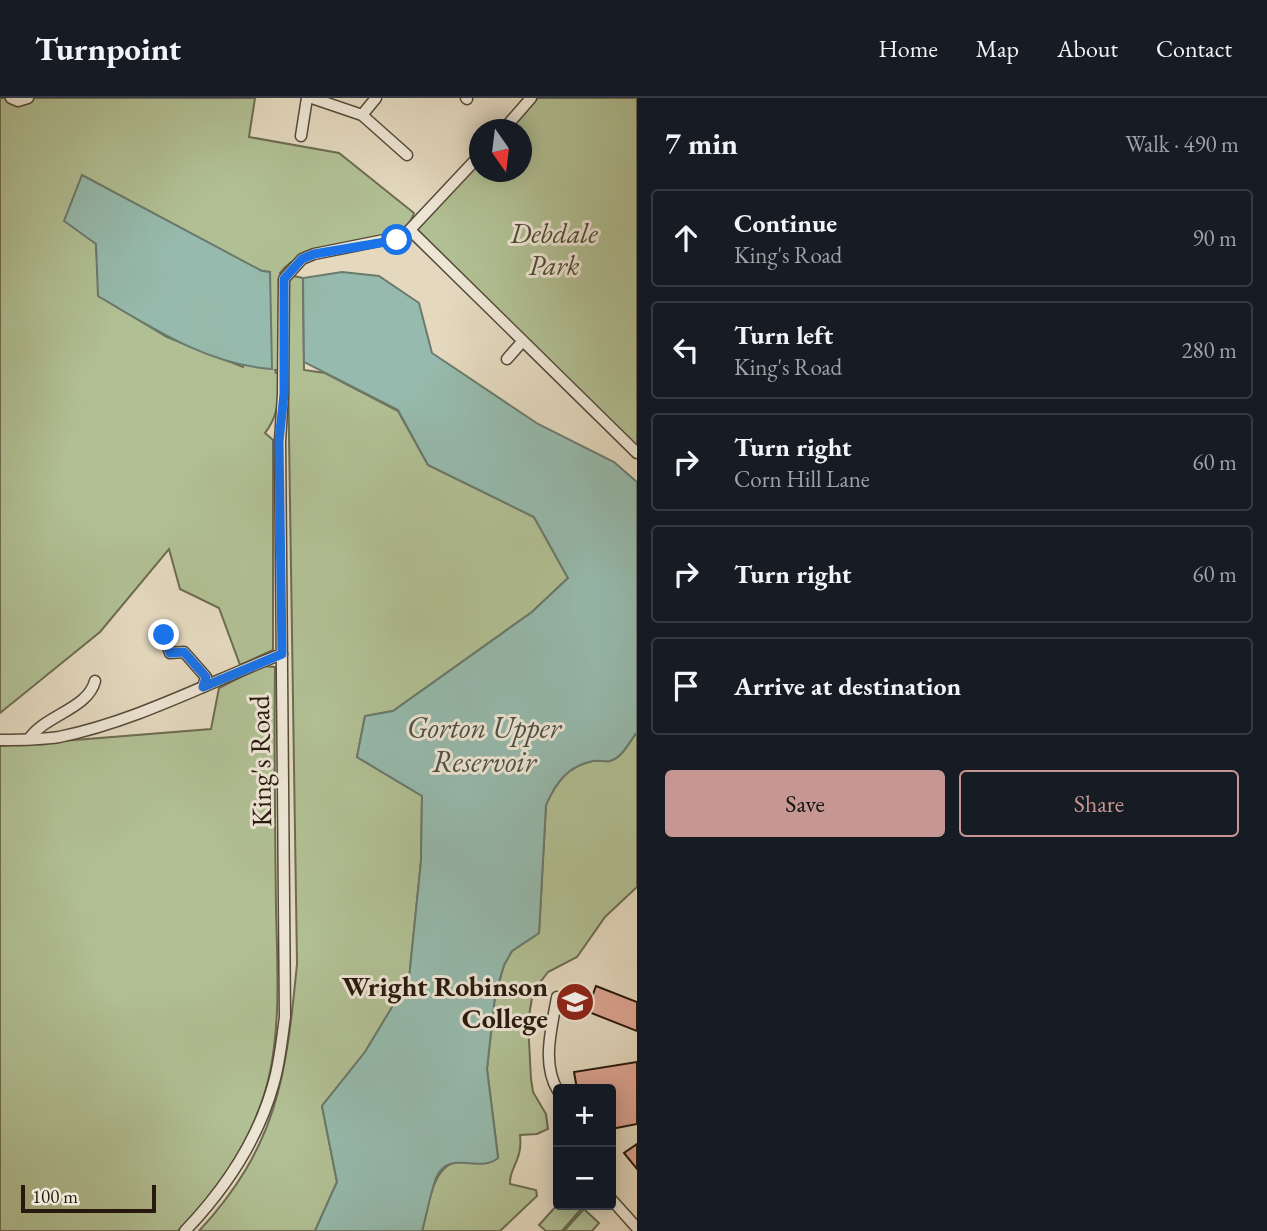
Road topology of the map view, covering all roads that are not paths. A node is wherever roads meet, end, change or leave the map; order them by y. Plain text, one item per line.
1 (11, 98) edge
2 (28, 98) edge
3 (307, 98) edge
4 (312, 98) edge
5 (376, 98) edge
6 (531, 98) edge
7 (362, 115) junction
8 (513, 119) edge
9 (301, 136) dead end
10 (407, 155) dead end
11 (469, 167) edge
12 (411, 231) junction
13 (522, 342) junction
14 (507, 359) dead end
15 (637, 453) edge
16 (164, 635) dead end
17 (282, 654) junction
18 (95, 681) dead end
19 (203, 687) junction
20 (29, 739) junction
21 (0, 740) edge
22 (557, 997) dead end
23 (555, 1084) edge
24 (616, 1205) edge
25 (637, 1228) edge
26 (185, 1231) edge

1 - 2 street
3 - 9 street
4 - 7 street
5 - 7 street
6 - 8 street
7 - 10 street
11 - 12 street
12 - 13 street
12 - 17 street, King's Road
13 - 14 street
13 - 15 street
16 - 19 street
17 - 19 street
17 - 26 street, King's Road
18 - 20 street
19 - 20 street
20 - 21 street
22 - 23 street
24 - 25 street

